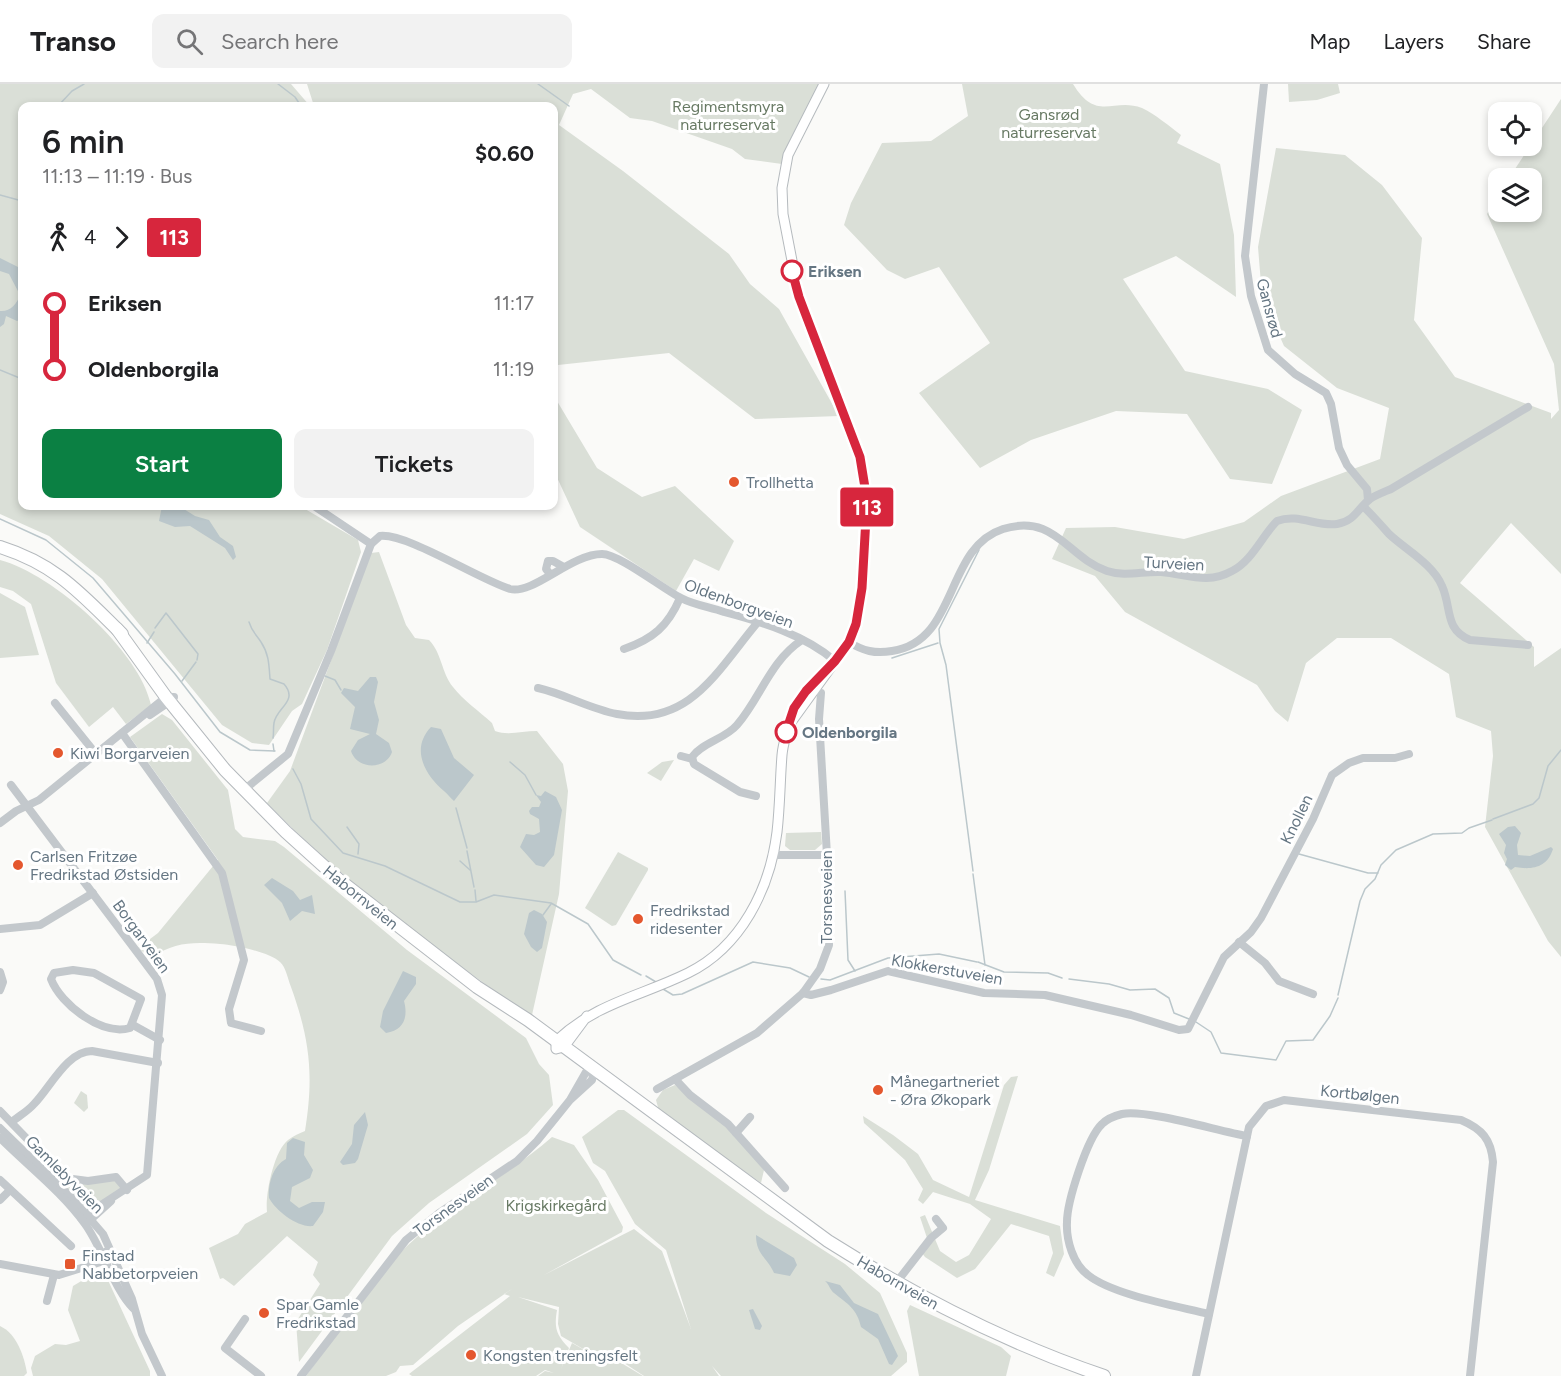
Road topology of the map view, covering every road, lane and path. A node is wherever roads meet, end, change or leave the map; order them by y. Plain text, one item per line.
1 (824, 84) edge
2 (1264, 84) edge
3 (1528, 407) dead end
4 (1366, 503) junction
5 (320, 510) edge
6 (371, 544) junction
7 (0, 547) edge
8 (680, 598) junction
9 (758, 622) junction
10 (802, 640) junction
11 (849, 642) junction
12 (1528, 645) dead end
13 (624, 649) dead end
14 (835, 661) junction
15 (538, 688) dead end
16 (821, 693) dead end
17 (170, 699) junction
18 (55, 703) dead end
19 (122, 733) junction
20 (96, 754) junction
21 (1409, 754) dead end
22 (681, 756) dead end
23 (692, 759) junction
24 (11, 785) dead end
25 (245, 789) junction
26 (756, 796) dead end
27 (27, 805) junction
28 (0, 823) edge
29 (772, 855) junction
30 (827, 855) junction
31 (93, 892) junction
32 (0, 929) edge
33 (1239, 942) junction
34 (0, 972) edge
35 (0, 990) edge
36 (803, 993) junction
37 (1313, 994) dead end
38 (1193, 1022) joint
39 (133, 1025) junction
40 (261, 1031) dead end
41 (160, 1040) junction
42 (559, 1046) junction
43 (158, 1063) junction
44 (591, 1074) junction
45 (675, 1079) junction
46 (657, 1089) dead end
47 (0, 1111) edge
48 (750, 1117) dead end
49 (12, 1122) junction
50 (0, 1128) edge
51 (736, 1133) junction
52 (1247, 1136) junction
53 (0, 1138) edge
54 (0, 1180) edge
55 (786, 1188) dead end
56 (10, 1190) junction
57 (127, 1190) junction
58 (0, 1200) edge
59 (87, 1219) junction
60 (936, 1219) dead end
61 (71, 1246) dead end
62 (109, 1255) junction
63 (0, 1264) edge
64 (54, 1275) junction
65 (896, 1283) junction
66 (47, 1301) dead end
67 (1209, 1314) junction
68 (245, 1319) dead end
69 (162, 1376) edge
70 (261, 1376) edge
71 (301, 1376) edge
72 (1104, 1376) edge
73 (1196, 1376) edge
74 (1470, 1376) edge

1 - 11 main road
2 - 4 street, Gansrød
3 - 4 street, Turveien
4 - 11 street, Turveien
4 - 12 street
5 - 6 street
6 - 8 street, Oldenborgveien
6 - 25 street
7 - 17 highway, Habornveien
8 - 9 street, Oldenborgveien
8 - 13 street
9 - 10 street, Oldenborgveien
9 - 15 street
10 - 14 street, Oldenborgveien
10 - 23 street
11 - 14 main road
14 - 29 main road
16 - 30 street, Torsnesveien
17 - 19 street
17 - 25 highway, Habornveien
18 - 20 street
19 - 20 street
19 - 40 street
20 - 27 street
21 - 33 street, Knollen
22 - 23 street
23 - 26 street
24 - 27 street, Borgarveien
25 - 42 highway, Habornveien
27 - 28 street
27 - 31 street, Borgarveien
29 - 30 street
29 - 42 main road
30 - 36 street, Torsnesveien
31 - 32 street
31 - 41 street, Borgarveien
33 - 37 street
33 - 38 street, Knollen
34 - 35 street
36 - 38 street, Klokkerstuveien
36 - 45 street, Torsnesveien
39 - 39 street
39 - 41 street
41 - 43 street, Borgarveien
42 - 44 highway, Habornveien
43 - 49 street
43 - 57 street, Borgarveien
44 - 65 highway, Habornveien
44 - 71 street, Torsnesveien
45 - 46 street, Torsnesveien
45 - 51 street
47 - 49 street
48 - 51 street
49 - 57 street
50 - 59 street, Gamlebyveien
51 - 55 street
52 - 67 street, Kortbølgen
52 - 67 street
52 - 74 street, Kortbølgen
53 - 59 street, Gamlebyveien
54 - 56 street
56 - 58 street
56 - 61 street
57 - 59 street, Borgarveien
59 - 62 street, Gamlebyveien
60 - 65 street
62 - 64 street
62 - 69 street, Gamlebyveien
63 - 64 street
64 - 66 street
65 - 72 highway, Habornveien
67 - 73 street, Kortbølgen
68 - 70 street

